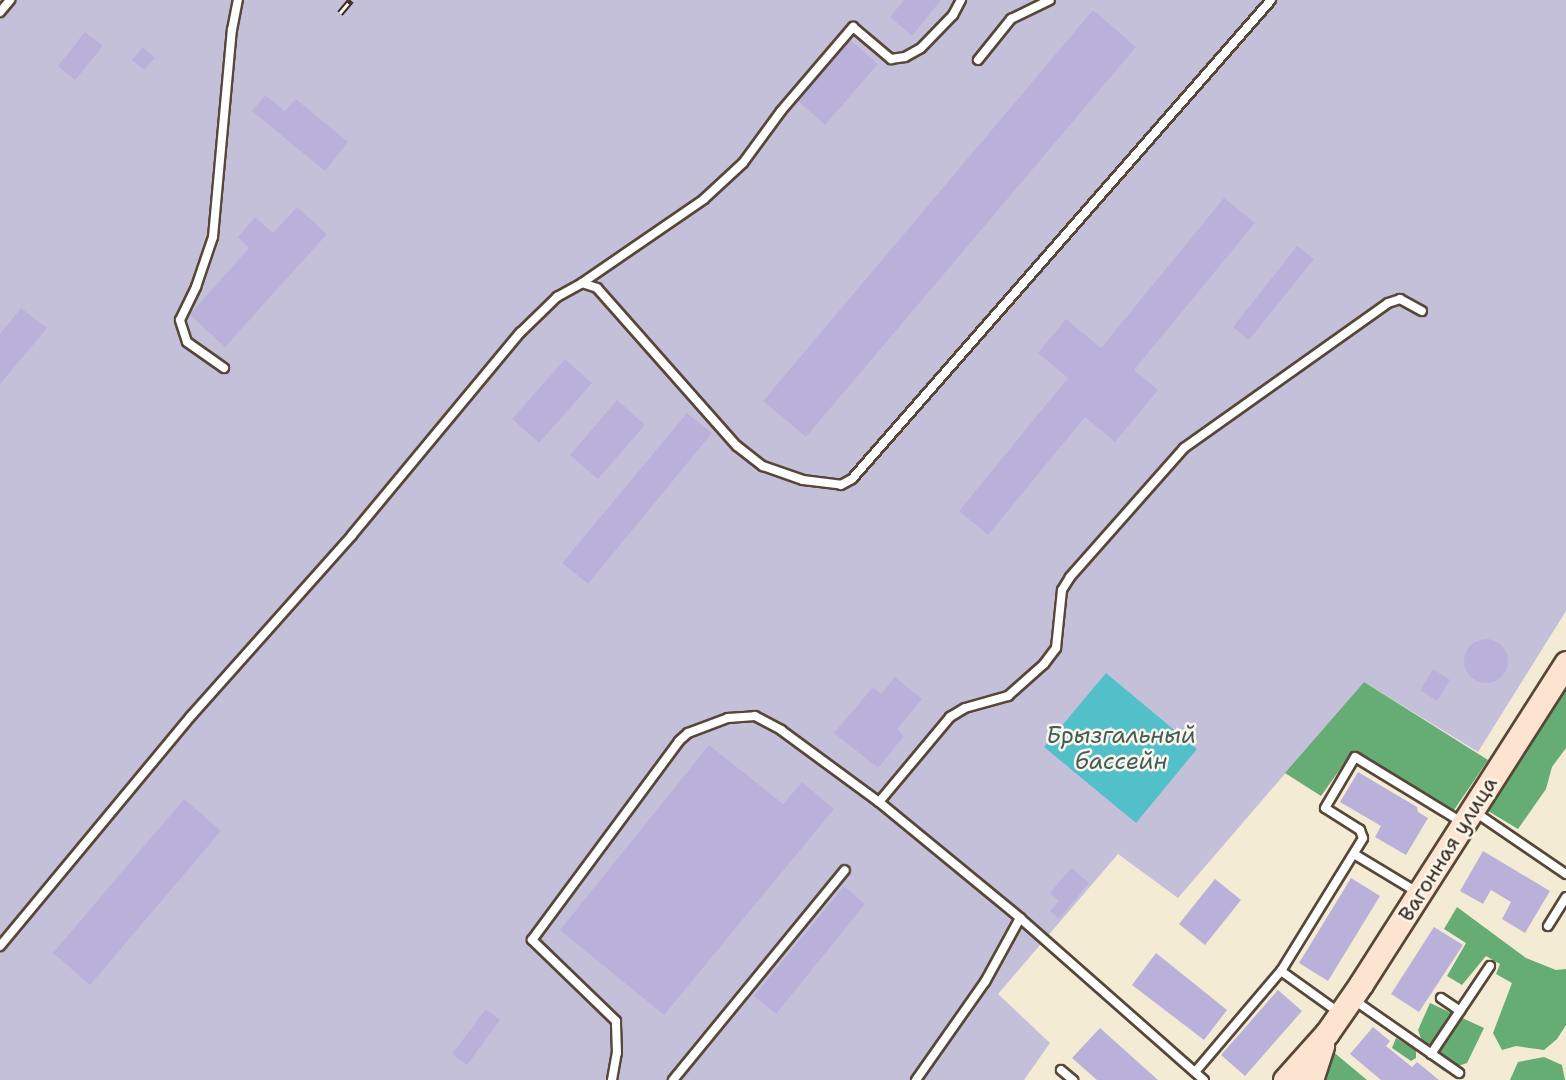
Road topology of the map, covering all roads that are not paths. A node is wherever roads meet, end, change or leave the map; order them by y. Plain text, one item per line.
1 (10, 0) edge
2 (238, 0) edge
3 (961, 0) edge
4 (1050, 0) edge
5 (1271, 0) edge
6 (0, 12) edge
7 (978, 60) dead end
8 (582, 283) junction
9 (1422, 311) dead end
10 (224, 368) dead end
11 (1566, 663) edge
12 (879, 802) junction
13 (1468, 817) junction
14 (1354, 854) junction
15 (845, 870) dead end
16 (1566, 874) edge
17 (1419, 894) junction
18 (1566, 897) edge
19 (1020, 918) junction
20 (1548, 926) dead end
21 (0, 946) edge
22 (1490, 966) dead end
23 (1281, 971) junction
24 (1441, 998) dead end
25 (1346, 1006) junction
26 (1460, 1011) junction
27 (1327, 1033) junction
28 (1431, 1054) junction
29 (1061, 1070) dead end
30 (1195, 1072) junction
31 (1459, 1073) dead end
32 (612, 1080) edge
33 (673, 1080) edge
34 (916, 1080) edge
35 (1073, 1080) edge
36 (1204, 1080) edge
37 (1285, 1080) edge
38 (1311, 1080) edge

1 - 6 lane
2 - 10 lane
3 - 8 lane
4 - 7 lane
5 - 8 lane
8 - 21 lane
9 - 12 lane
11 - 13 street, Вагонная улица
12 - 19 lane
12 - 32 lane
13 - 14 lane
13 - 16 lane
13 - 17 street, Вагонная улица
14 - 17 lane
14 - 23 lane
15 - 33 lane
17 - 25 street, Вагонная улица
18 - 20 lane
19 - 30 lane
19 - 34 lane
22 - 26 lane
23 - 25 lane
23 - 30 lane
24 - 26 lane
25 - 27 street, Вагонная улица
25 - 28 lane
26 - 28 lane
27 - 37 street
27 - 38 street
28 - 31 lane
29 - 35 lane
30 - 36 lane

